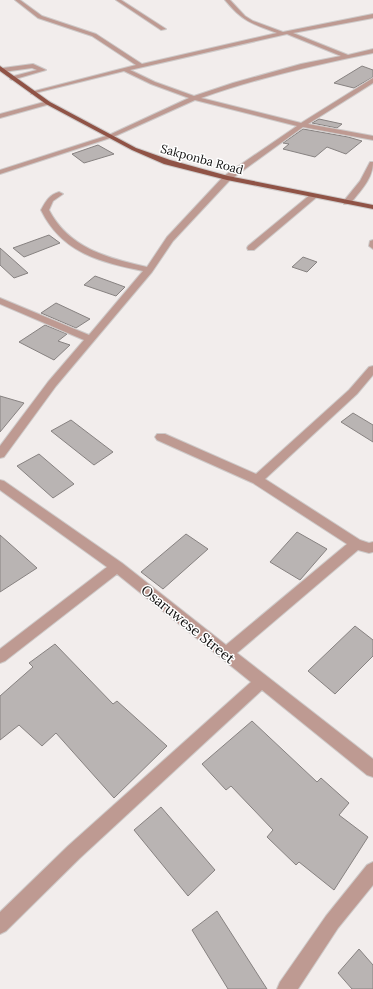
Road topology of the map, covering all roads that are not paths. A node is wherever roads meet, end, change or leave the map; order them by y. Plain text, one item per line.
1 (17, 0) edge
2 (118, 0) edge
3 (227, 0) edge
4 (373, 16) edge
5 (163, 29) dead end
6 (284, 33) junction
7 (373, 51) edge
8 (346, 56) junction
9 (140, 65) junction
10 (2, 69) edge
11 (123, 69) junction
12 (12, 78) junction
13 (373, 80) edge
14 (33, 94) junction
15 (194, 98) junction
16 (48, 103) junction
17 (0, 116) edge
18 (302, 125) junction
19 (111, 136) junction
20 (373, 138) edge
21 (373, 164) edge
22 (0, 172) edge
23 (226, 178) junction
24 (59, 194) dead end
25 (314, 196) junction
26 (347, 202) junction
27 (373, 207) edge
28 (251, 248) dead end
29 (149, 270) junction
30 (0, 301) edge
31 (90, 339) junction
32 (373, 369) edge
33 (161, 438) dead end
34 (0, 454) edge
35 (257, 480) junction
36 (0, 484) edge
37 (356, 544) junction
38 (373, 547) edge
39 (117, 567) junction
40 (226, 654) junction
41 (0, 657) edge
42 (261, 682) junction
43 (373, 769) edge
44 (373, 871) edge
45 (0, 925) edge
46 (287, 989) edge

1 - 9 street
2 - 5 street
3 - 6 street
4 - 6 street
6 - 8 street
6 - 9 street
7 - 8 street
8 - 15 street
9 - 11 street
10 - 12 main road, Sakponba Road
10 - 12 street
11 - 14 street
11 - 15 street
12 - 14 main road, Sakponba Road
13 - 18 street
14 - 16 main road, Sakponba Road
15 - 18 street
15 - 19 street
16 - 17 street
16 - 19 main road, Sakponba Road
18 - 20 street
18 - 23 street
19 - 22 street
19 - 23 main road, Sakponba Road
21 - 26 street
23 - 25 main road, Sakponba Road
23 - 29 street
24 - 29 street
25 - 26 main road, Sakponba Road
25 - 28 street
26 - 27 main road, Sakponba Road
29 - 31 street
30 - 31 street
31 - 34 street
32 - 35 street
33 - 35 street
35 - 37 street
36 - 39 street, Osaruwese Street
37 - 38 street
37 - 40 street
39 - 40 street, Osaruwese Street
39 - 41 street
40 - 42 street, Osaruwese Street
42 - 43 street, Osaruwese Street
42 - 45 street
44 - 46 street

